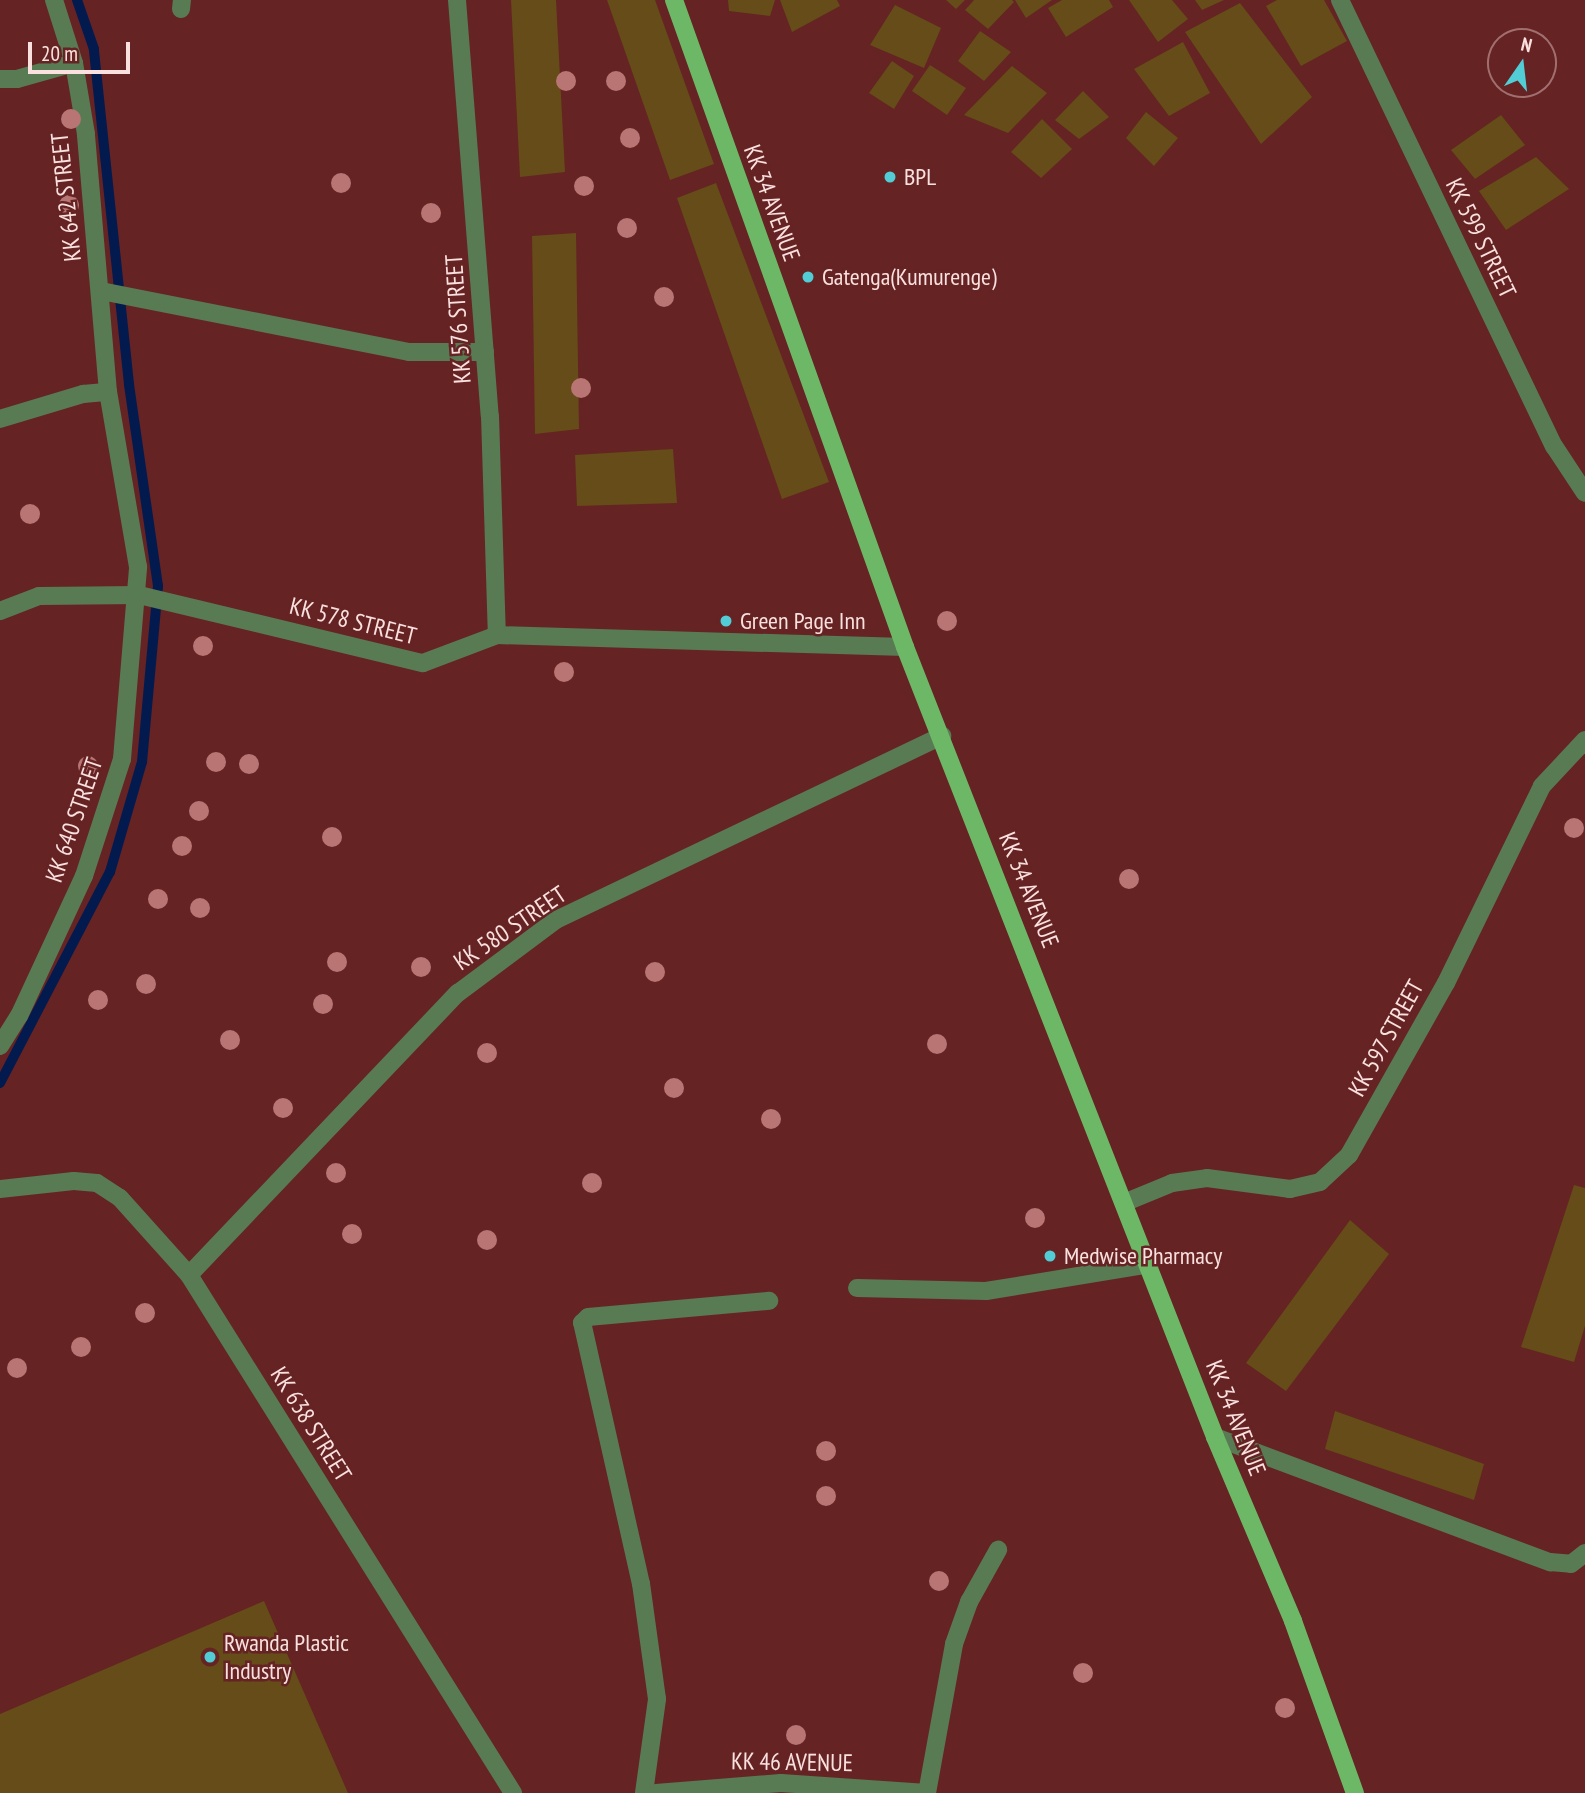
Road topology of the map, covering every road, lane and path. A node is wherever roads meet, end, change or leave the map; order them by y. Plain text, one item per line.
1 (54, 0) edge
2 (457, 0) edge
3 (674, 0) edge
4 (1340, 0) edge
5 (74, 63) junction
6 (0, 79) edge
7 (101, 291) junction
8 (485, 352) junction
9 (108, 392) junction
10 (0, 419) edge
11 (1585, 493) edge
12 (139, 595) junction
13 (0, 611) edge
14 (497, 635) junction
15 (905, 647) junction
16 (942, 736) junction
17 (1585, 740) edge
18 (0, 1046) edge
19 (0, 1189) edge
20 (1126, 1202) junction
21 (1150, 1264) junction
22 (189, 1275) junction
23 (857, 1288) dead end
24 (769, 1301) dead end
25 (1215, 1437) junction
26 (998, 1550) dead end
27 (1585, 1553) edge
28 (513, 1793) edge
29 (644, 1793) edge
30 (656, 1793) edge
31 (927, 1793) edge
32 (1354, 1793) edge

1 - 5 street, KK 642 STREET
2 - 8 street, KK 576 STREET
3 - 15 main road, KK 34 AVENUE
4 - 11 street, KK 599 STREET
5 - 6 street
5 - 7 street, KK 642 STREET
7 - 8 street
7 - 9 street, KK 642 STREET
8 - 14 street, KK 576 STREET
9 - 10 street
9 - 12 street, KK 642 STREET
12 - 13 street, KK 578 STREET
12 - 14 street, KK 578 STREET
12 - 18 street, KK 640 STREET
14 - 15 street, KK 578 STREET
15 - 16 main road, KK 34 AVENUE
16 - 20 main road, KK 34 AVENUE
16 - 22 street, KK 580 STREET
17 - 20 street, KK 597 STREET
19 - 22 street, KK 638 STREET
20 - 21 main road, KK 34 AVENUE
21 - 23 street
21 - 25 main road, KK 34 AVENUE
22 - 28 street, KK 638 STREET
24 - 29 street
25 - 27 street
25 - 32 main road, KK 34 AVENUE
26 - 31 street
30 - 31 street, KK 46 AVENUE

